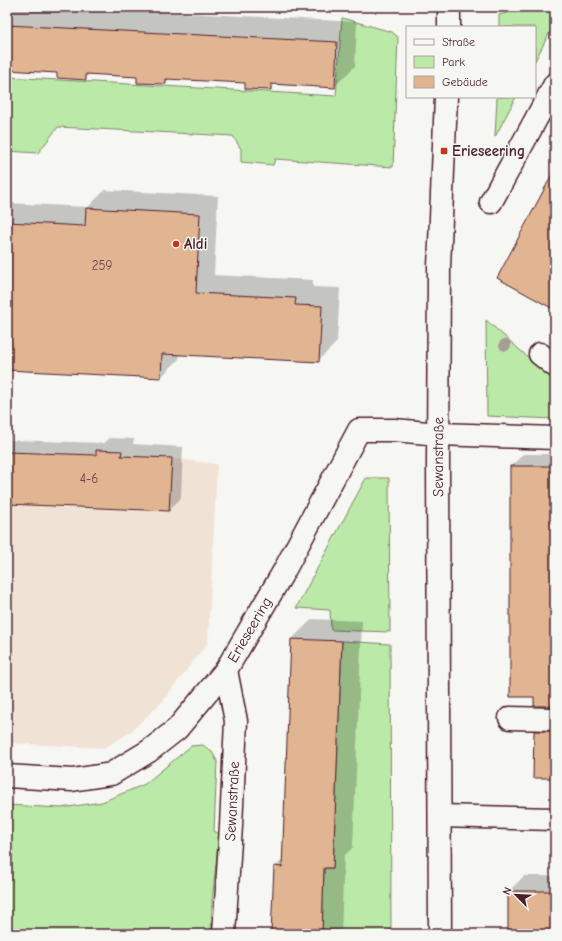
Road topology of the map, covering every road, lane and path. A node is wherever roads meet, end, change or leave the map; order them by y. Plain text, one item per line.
1 (450, 7) edge
2 (449, 26) edge
3 (555, 84) edge
4 (446, 98) edge
5 (491, 202) dead end
6 (439, 434) junction
7 (555, 438) edge
8 (226, 670) junction
9 (510, 718) dead end
10 (555, 719) edge
11 (7, 776) edge
12 (440, 816) junction
13 (555, 819) edge
14 (224, 934) edge
15 (440, 934) edge

1 - 2 street
3 - 5 street
4 - 6 street, Sewanstraße
6 - 7 street
6 - 8 street, Erieseering
6 - 12 street, Sewanstraße
8 - 11 street, Erieseering
8 - 14 street, Sewanstraße
9 - 10 street
12 - 13 street
12 - 15 street, Sewanstraße

